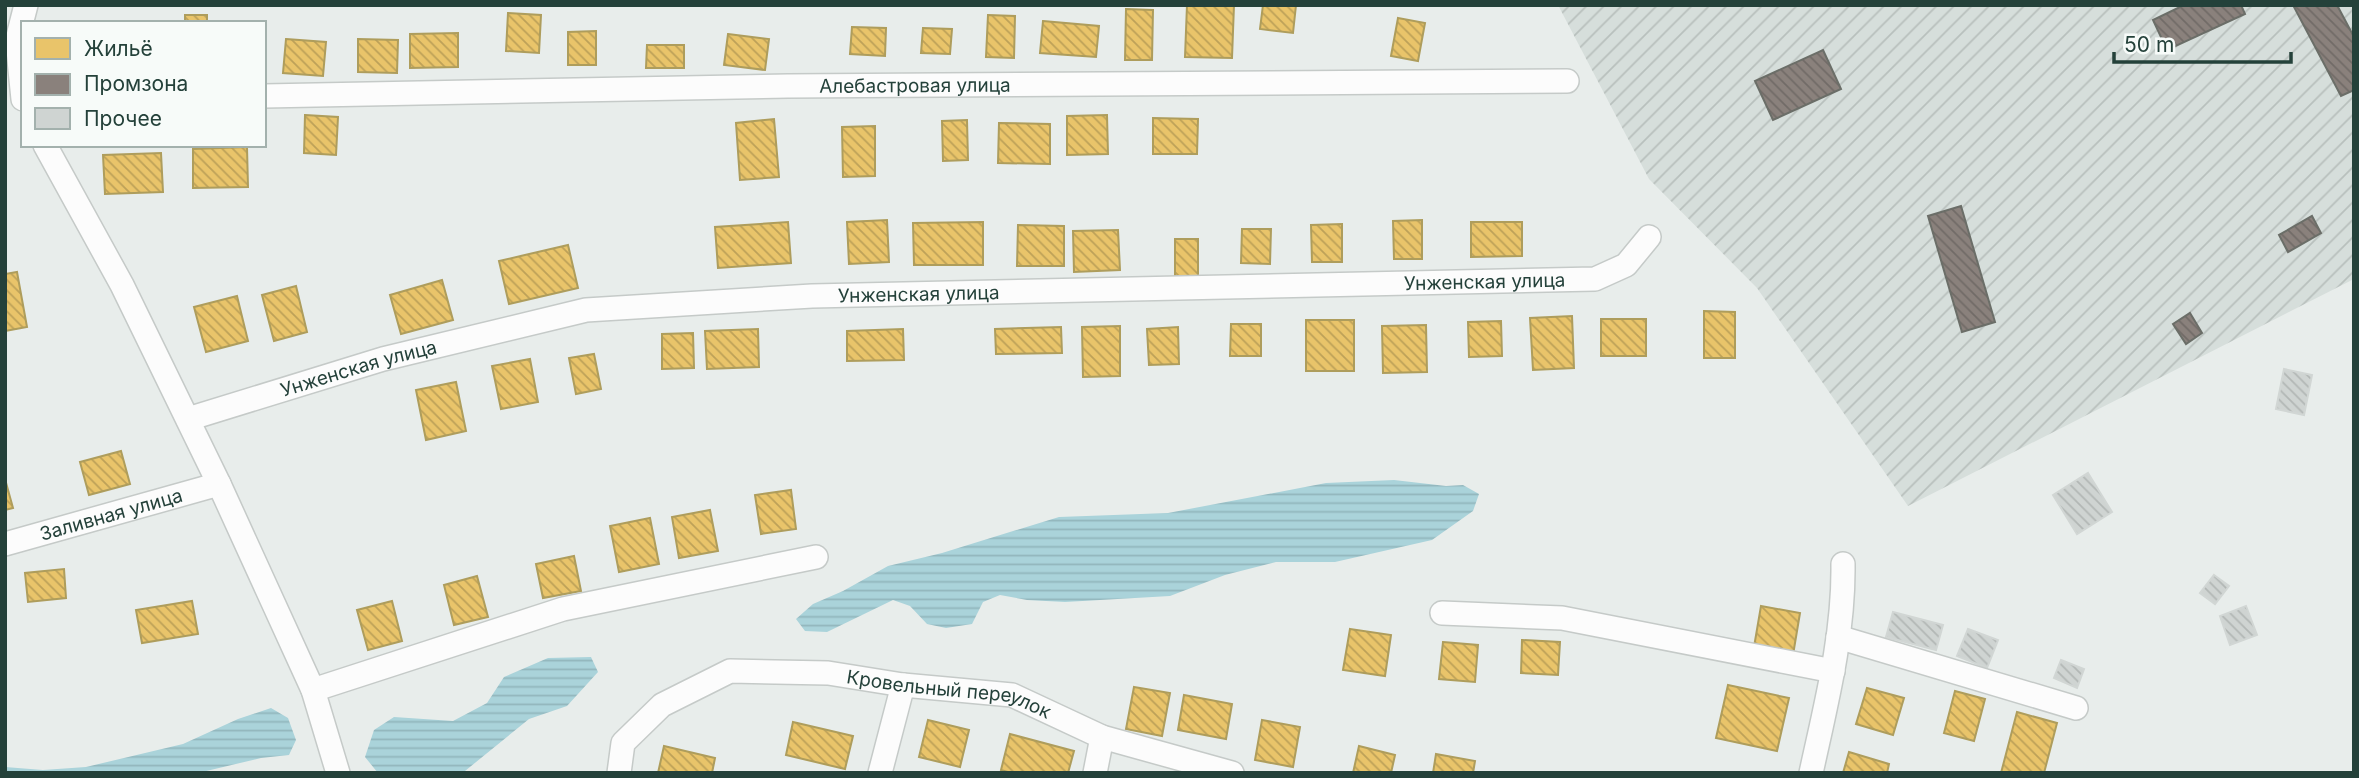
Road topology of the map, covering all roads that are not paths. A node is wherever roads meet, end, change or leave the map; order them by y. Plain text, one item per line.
1 (21, 24) edge
2 (21, 79) edge
3 (1567, 81) dead end
4 (266, 96) edge
5 (47, 147) edge
6 (1649, 237) dead end
7 (188, 419) junction
8 (219, 484) junction
9 (5, 544) edge
10 (816, 557) dead end
11 (1843, 564) dead end
12 (1442, 613) dead end
13 (1838, 637) junction
14 (1833, 671) junction
15 (903, 685) junction
16 (313, 690) junction
17 (2076, 708) dead end
18 (1102, 737) junction
19 (338, 773) edge
20 (619, 773) edge
21 (880, 773) edge
22 (1095, 773) edge
23 (1233, 773) edge
24 (1811, 773) edge

1 - 2 street
3 - 4 street, Алебастровая улица
5 - 7 street
6 - 7 street, Унженская улица
7 - 8 street
8 - 9 street, Заливная улица
8 - 16 street
10 - 16 street
11 - 13 street
12 - 14 street
13 - 14 street
13 - 17 street
14 - 24 street
15 - 18 street, Кровельный переулок
15 - 20 street, Кровельный переулок
15 - 21 street
16 - 19 street
18 - 22 street
18 - 23 street, Кровельный переулок

